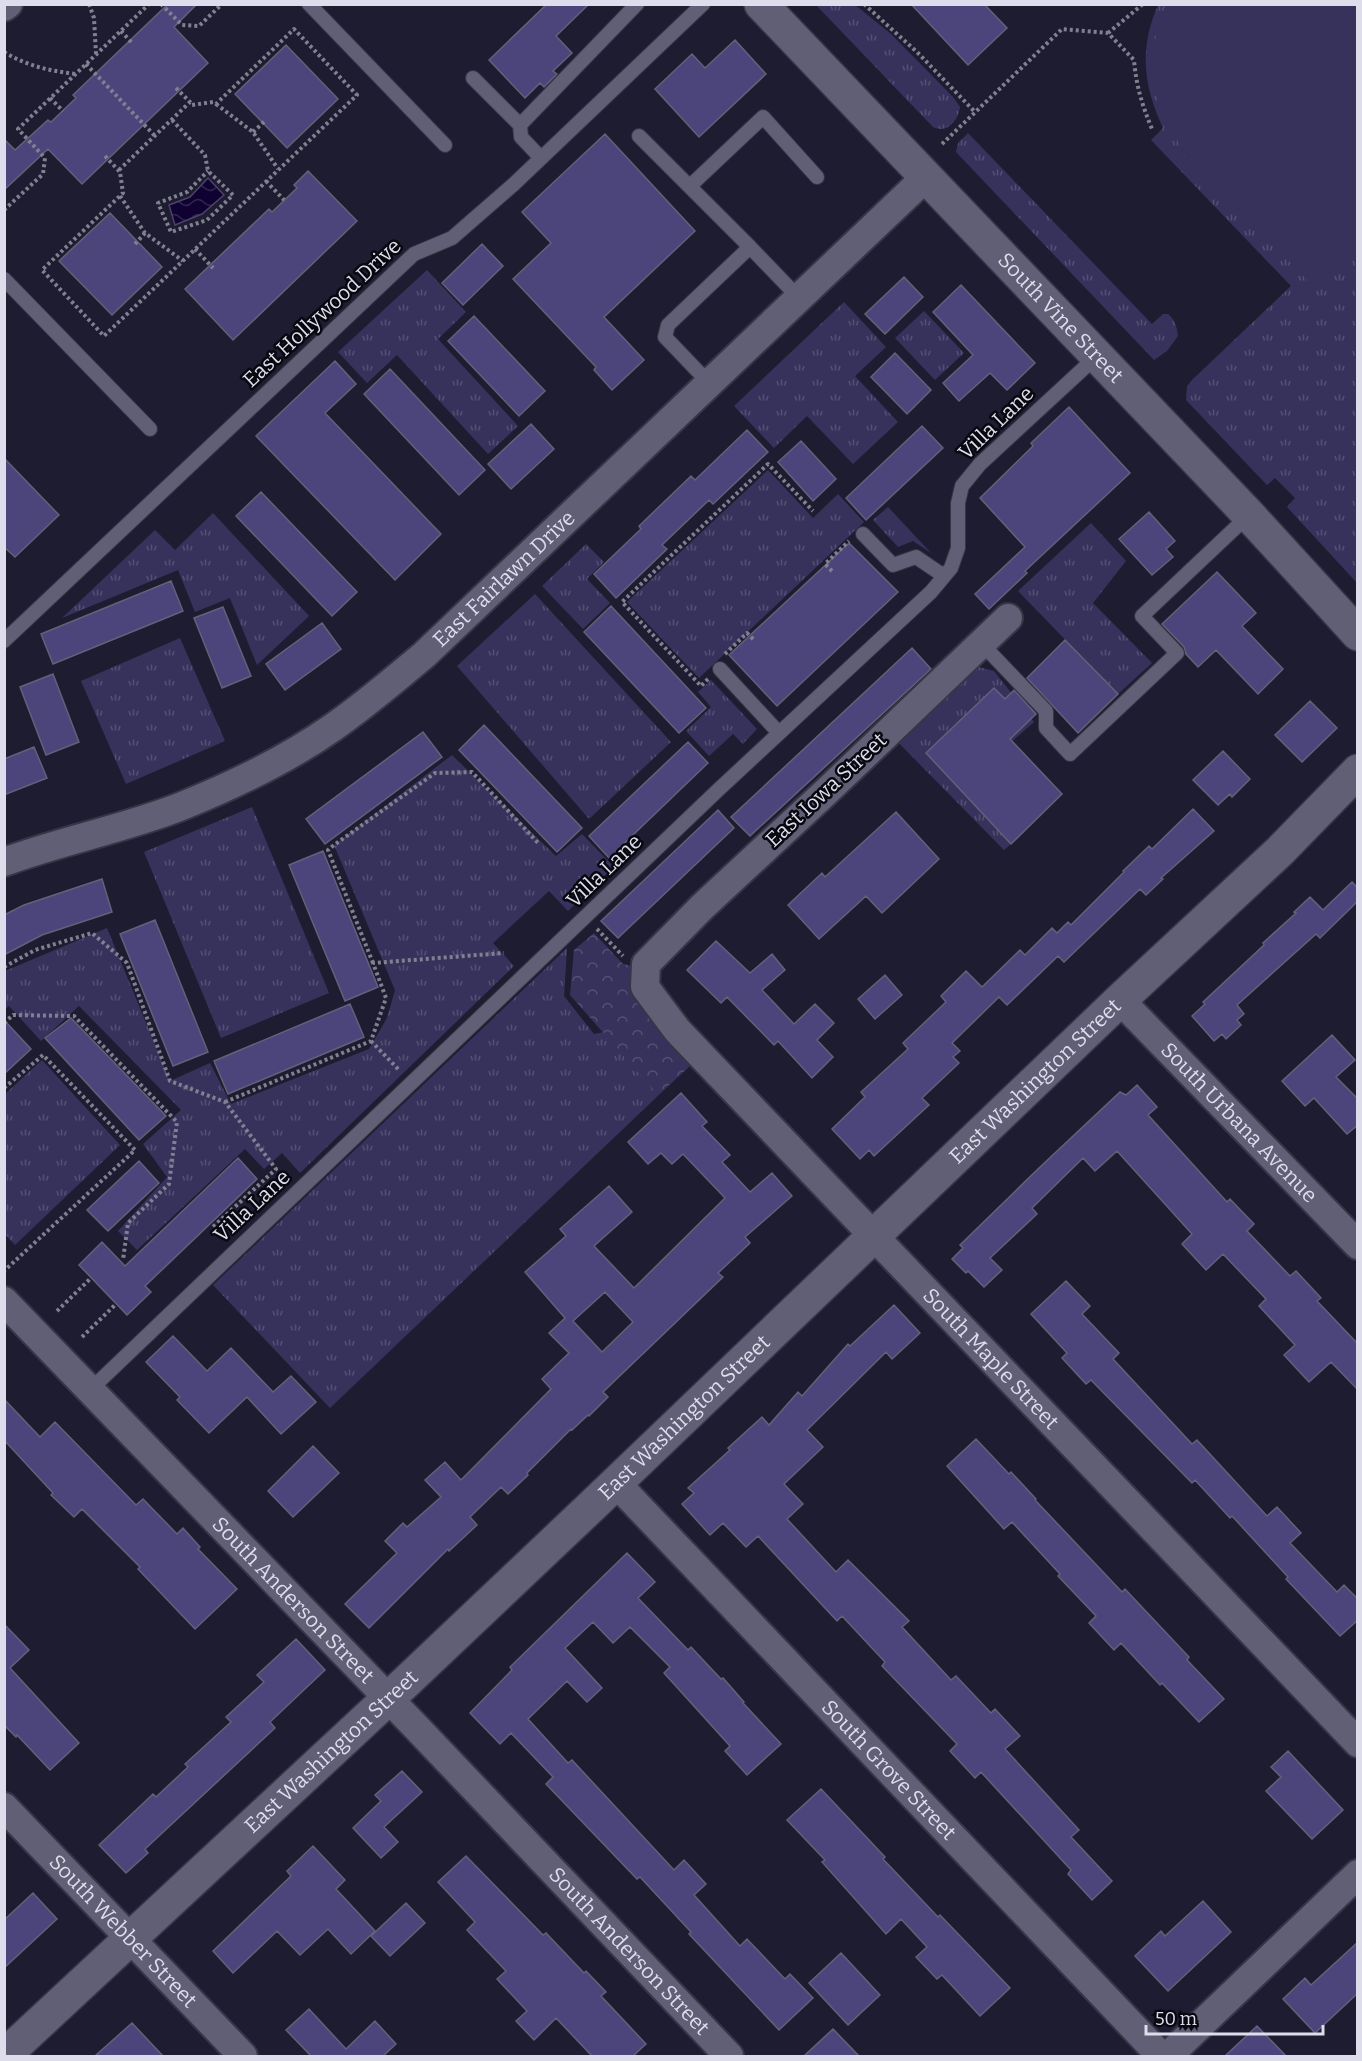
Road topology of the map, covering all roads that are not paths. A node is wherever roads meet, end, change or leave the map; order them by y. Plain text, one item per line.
1 (309, 4) edge
2 (637, 4) edge
3 (703, 4) edge
4 (761, 4) edge
5 (473, 78) dead end
6 (520, 125) junction
7 (639, 136) dead end
8 (445, 145) dead end
9 (540, 157) junction
10 (817, 177) dead end
11 (926, 177) junction
12 (690, 186) junction
13 (750, 247) junction
14 (4, 279) edge
15 (800, 298) junction
16 (1097, 356) junction
17 (711, 384) junction
18 (150, 429) dead end
19 (1250, 515) junction
20 (863, 534) road end
21 (944, 576) junction
22 (1008, 618) dead end
23 (1358, 634) edge
24 (4, 641) edge
25 (981, 643) junction
26 (720, 669) road end
27 (779, 733) junction
28 (1358, 771) edge
29 (4, 862) edge
30 (646, 964) joint
31 (1120, 1000) junction
32 (874, 1235) junction
33 (1358, 1245) edge
34 (4, 1301) edge
35 (89, 1391) junction
36 (616, 1483) junction
37 (388, 1699) junction
38 (1358, 1743) edge
39 (4, 1807) edge
40 (1358, 1874) edge
41 (131, 1938) junction
42 (4, 2056) edge
43 (243, 2056) edge
44 (729, 2056) edge
45 (1161, 2056) edge
46 (1168, 2056) edge

1 - 8 lane
2 - 6 lane
3 - 9 lane, East Hollywood Drive
4 - 11 main road, South Vine Street
5 - 6 lane
6 - 9 lane
7 - 12 lane
9 - 24 lane, East Hollywood Drive
10 - 12 lane
11 - 15 street, East Fairlawn Drive
11 - 16 main road, South Vine Street
12 - 13 lane
13 - 15 lane
13 - 17 lane
14 - 18 lane
15 - 17 street, East Fairlawn Drive
16 - 19 main road, South Vine Street
16 - 21 lane, Villa Lane
17 - 29 street, East Fairlawn Drive
19 - 23 main road, South Vine Street
19 - 25 lane
20 - 21 lane
21 - 27 lane, Villa Lane
22 - 25 street, East Iowa Street
25 - 30 street, East Iowa Street
26 - 27 lane
27 - 35 lane, Villa Lane
28 - 31 main road, East Washington Street
30 - 32 street, South Maple Street
31 - 32 main road, East Washington Street
31 - 33 street, South Urbana Avenue
32 - 36 main road, East Washington Street
32 - 38 street, South Maple Street
34 - 35 street, South Anderson Street
35 - 37 street, South Anderson Street
36 - 37 main road, East Washington Street
36 - 45 street, South Grove Street
37 - 41 main road, East Washington Street
37 - 44 street, South Anderson Street
39 - 41 street, South Webber Street
40 - 46 street
41 - 42 main road, East Washington Street
41 - 43 street, South Webber Street

